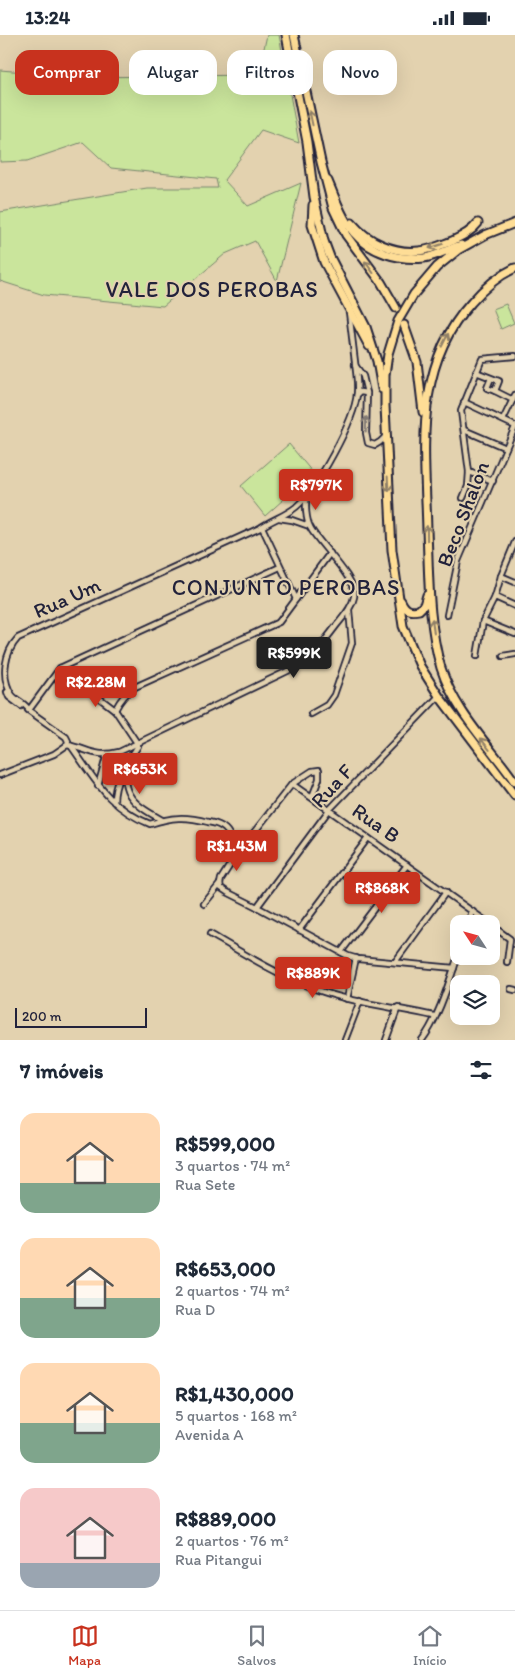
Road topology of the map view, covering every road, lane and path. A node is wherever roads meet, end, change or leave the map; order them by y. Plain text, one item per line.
1 (286, 35) edge
2 (294, 35) edge
3 (321, 162) junction
4 (314, 197) junction
5 (339, 206) junction
6 (478, 223) dead end
7 (515, 223) edge
8 (471, 242) junction
9 (515, 268) edge
10 (396, 308) dead end
11 (349, 310) junction
12 (404, 325) dead end
13 (362, 333) junction
14 (352, 339) junction
15 (515, 355) edge
16 (377, 361) junction
17 (355, 364) junction
18 (476, 372) junction
19 (491, 378) junction
20 (495, 391) junction
21 (367, 393) junction
22 (357, 395) junction
23 (514, 397) edge
24 (464, 402) junction
25 (385, 406) junction
26 (503, 420) junction
27 (424, 425) junction
28 (515, 427) edge
29 (464, 429) junction
30 (386, 436) junction
31 (506, 449) junction
32 (469, 472) junction
33 (493, 481) junction
34 (309, 493) junction
35 (463, 498) dead end
36 (278, 518) junction
37 (309, 526) junction
38 (262, 527) junction
39 (515, 542) edge
40 (330, 553) junction
41 (512, 555) edge
42 (280, 567) junction
43 (501, 576) junction
44 (428, 582) junction
45 (515, 582) edge
46 (398, 594) junction
47 (495, 597) junction
48 (296, 599) junction
49 (515, 606) edge
50 (349, 610) junction
51 (447, 615) dead end
52 (483, 621) junction
53 (515, 634) edge
54 (503, 655) dead end
55 (515, 655) edge
56 (477, 656) dead end
57 (60, 668) junction
58 (439, 696) junction
59 (29, 710) junction
60 (115, 710) junction
61 (311, 714) dead end
62 (137, 743) junction
63 (69, 746) junction
64 (107, 754) junction
65 (127, 763) junction
66 (0, 775) edge
67 (515, 782) edge
68 (292, 784) junction
69 (98, 787) junction
70 (515, 795) edge
71 (312, 797) junction
72 (114, 803) junction
73 (329, 810) junction
74 (162, 820) junction
75 (368, 839) junction
76 (237, 854) junction
77 (407, 865) junction
78 (220, 884) junction
79 (446, 892) junction
80 (204, 904) dead end
81 (257, 907) junction
82 (472, 911) junction
83 (471, 915) edge
84 (478, 915) edge
85 (299, 930) junction
86 (500, 932) edge
87 (210, 934) dead end
88 (341, 952) junction
89 (356, 958) junction
90 (395, 962) junction
91 (507, 962) dead end
92 (455, 965) edge
93 (454, 968) junction
94 (347, 999) junction
95 (360, 1001) junction
96 (398, 1007) junction
97 (434, 1016) junction
98 (345, 1040) edge
99 (386, 1040) edge
100 (422, 1040) edge

1 - 4 highway
3 -> 2 highway
3 - 5 highway
10 -> 3 highway
4 - 11 highway
4 - 16 highway
6 -> 5 highway
5 - 8 highway
7 - 8 highway
8 - 25 highway
27 -> 9 highway
11 - 13 highway
11 - 14 street, Rua Um
12 - 27 highway
13 - 14 street
13 - 16 highway
14 - 17 street, Rua Um
15 - 18 street
16 - 25 highway
17 - 21 street
17 - 22 street, Rua Um
18 - 19 street
18 - 24 street
19 - 20 street
19 - 20 street
20 - 23 street
21 - 22 street
30 -> 21 street
22 - 34 street, Rua Um
23 - 26 street
24 - 26 street
24 - 29 street
25 - 30 highway
26 - 28 street
44 -> 27 highway
28 - 31 street, Beco Shalon
29 - 31 street
29 - 32 street
30 -> 46 highway
31 - 33 street, Beco Shalon
32 - 33 street
32 - 35 street
33 - 51 street, Beco Shalon
34 - 36 street, Rua Um
34 - 37 street
36 - 37 street
36 - 38 street, Rua Um
37 - 40 street
38 - 42 street
38 - 59 street, Rua Um
39 - 41 street
40 - 48 street
40 - 50 street
41 - 43 street
42 - 48 street
42 - 57 street
43 - 45 street
43 - 47 street
44 - 46 highway
67 -> 44 highway
46 - 58 highway
47 - 49 street
47 - 52 street
48 - 60 street
50 - 61 street
50 - 62 street
52 - 53 street
52 - 56 street
54 - 55 street
57 - 59 street
57 - 60 street
58 - 70 highway
58 - 73 street, Rua F
59 - 63 street, Rua Um
60 - 62 street
62 - 64 street
62 - 65 street
63 - 64 street
63 - 66 street
63 - 69 street, Rua Um
64 - 69 street
65 - 72 street
65 - 74 street
68 - 71 street, Rua B
68 - 71 street
68 - 76 street
69 - 72 street, Rua Um
71 - 73 street, Rua B
72 - 74 street, Rua Um
73 - 75 street, Rua B
73 - 81 street, Rua F
74 - 76 street, Rua Um
75 - 77 street, Rua B
75 - 85 street
76 - 78 street
77 - 79 street, Rua B
77 - 88 street
78 - 80 street
78 - 81 street
79 - 82 street, Rua B
79 - 90 street
81 - 85 street
82 - 83 street
82 - 84 street, Rua B
85 - 88 street
86 - 91 street, Rua B
87 - 94 street
88 - 89 street
89 - 90 street
89 - 94 street
90 - 93 street
92 - 93 street
93 - 97 street
94 - 95 street
95 - 96 street
95 - 98 street
96 - 97 street
96 - 99 street
97 - 100 street

